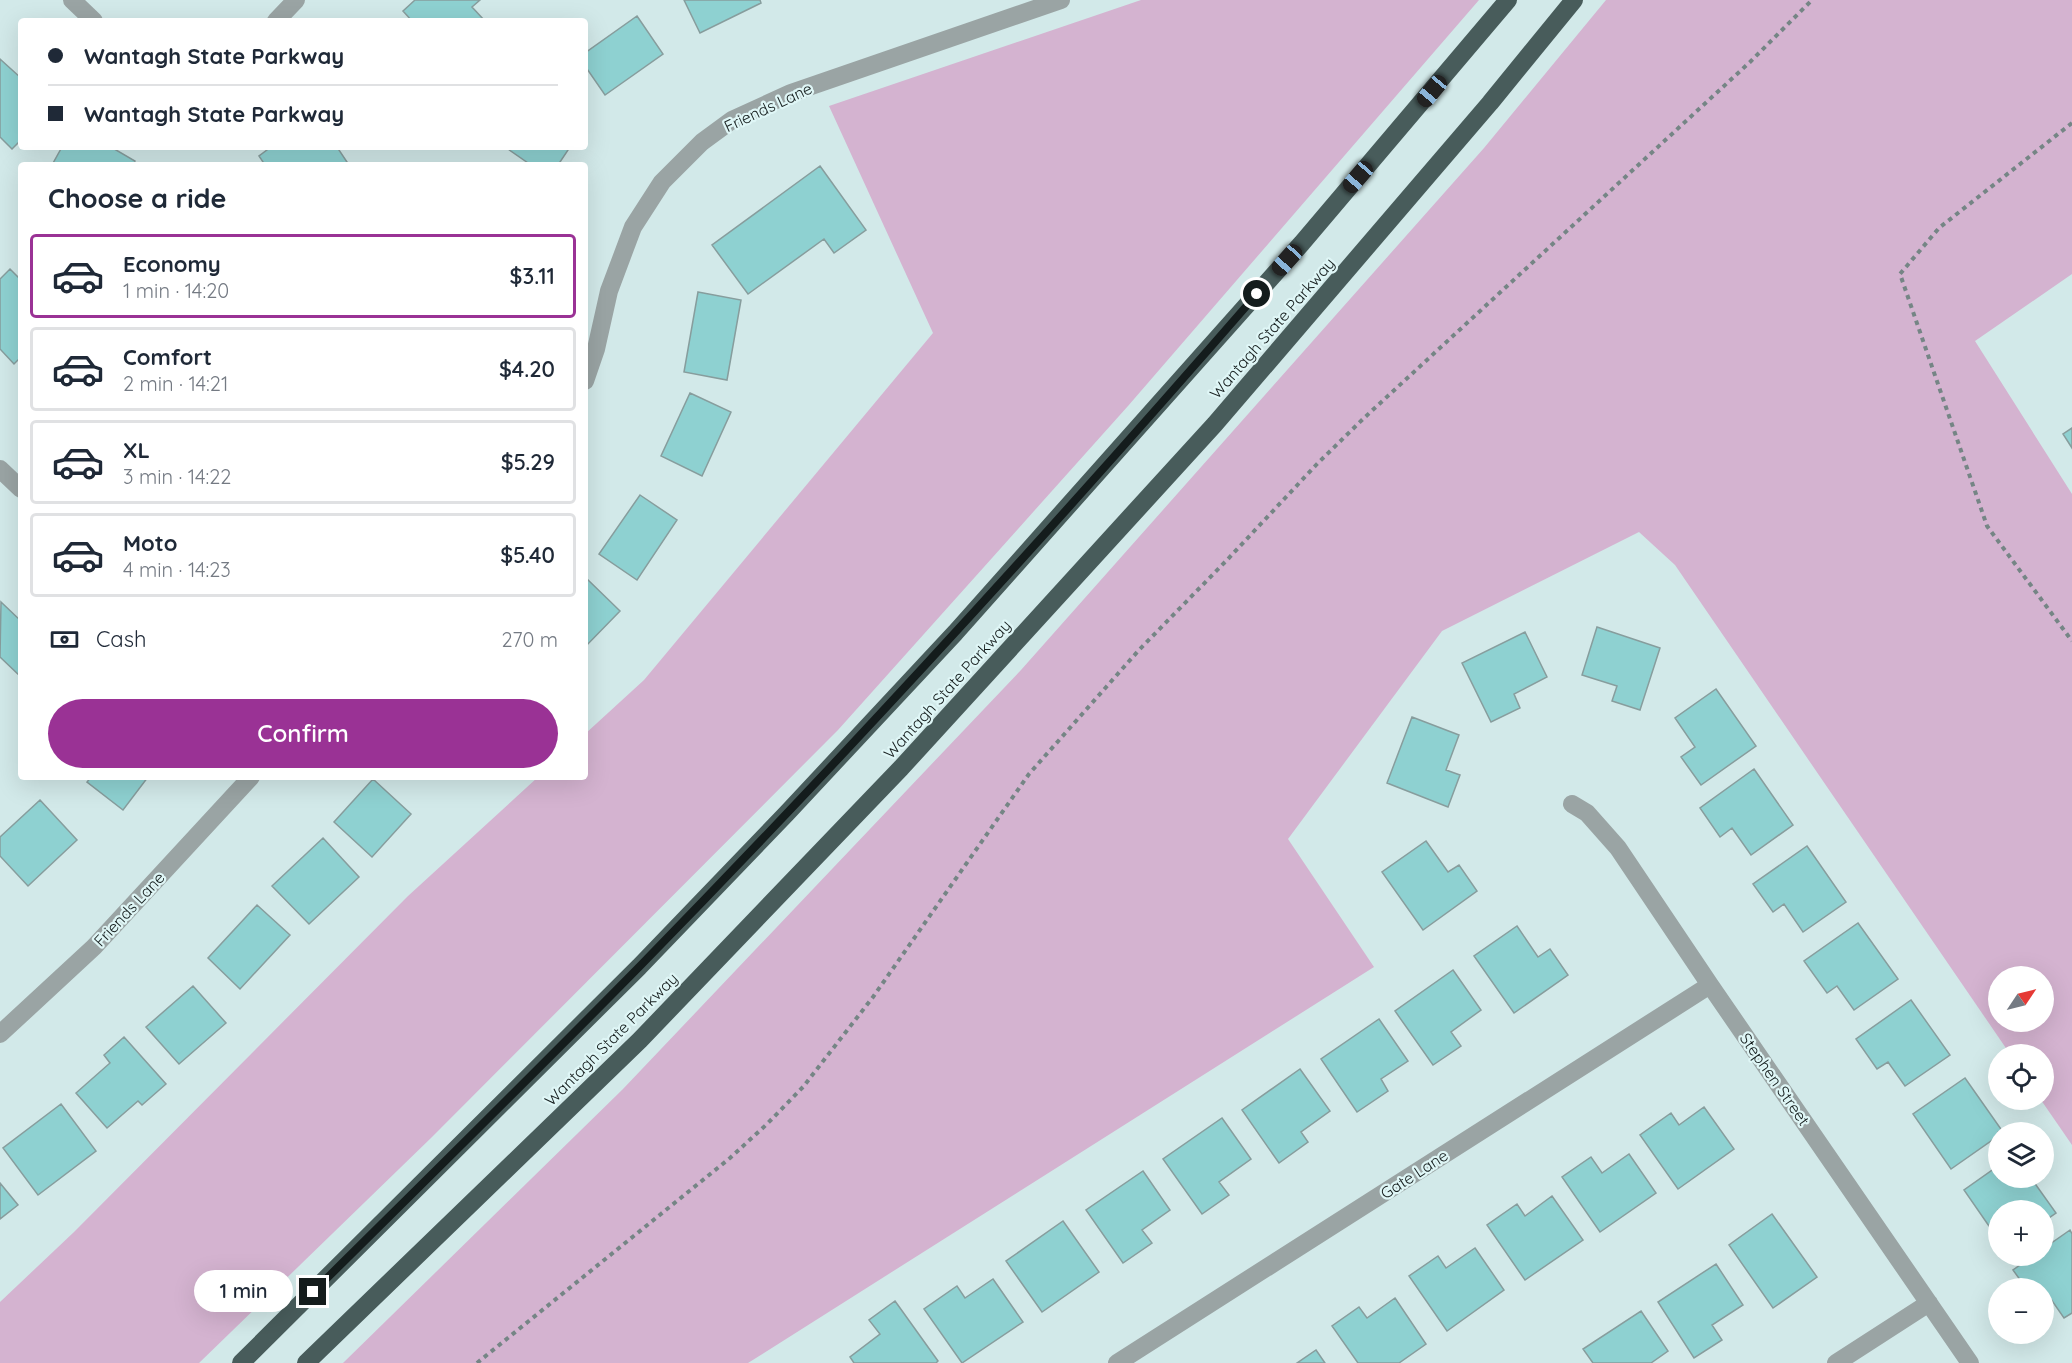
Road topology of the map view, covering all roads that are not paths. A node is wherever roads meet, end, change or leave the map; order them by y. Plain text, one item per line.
1 (72, 0) edge
2 (296, 0) edge
3 (1061, 0) edge
4 (1508, 0) edge
5 (1574, 0) edge
6 (91, 18) edge
7 (279, 18) edge
8 (588, 372) edge
9 (2, 473) edge
10 (18, 486) edge
11 (248, 780) edge
12 (1572, 804) dead end
13 (1710, 985) junction
14 (0, 1034) edge
15 (1929, 1303) junction
16 (241, 1363) edge
17 (306, 1363) edge
18 (1117, 1363) edge
19 (1836, 1363) edge
20 (1970, 1363) edge

1 - 6 street
2 - 7 street
3 - 8 street, Friends Lane
4 - 16 highway, Wantagh State Parkway
5 - 17 highway, Wantagh State Parkway
9 - 10 street
11 - 14 street, Friends Lane
12 - 13 street, Stephen Street
13 - 15 street, Stephen Street
13 - 18 street, Gate Lane
15 - 19 street
15 - 20 street, Stephen Street

